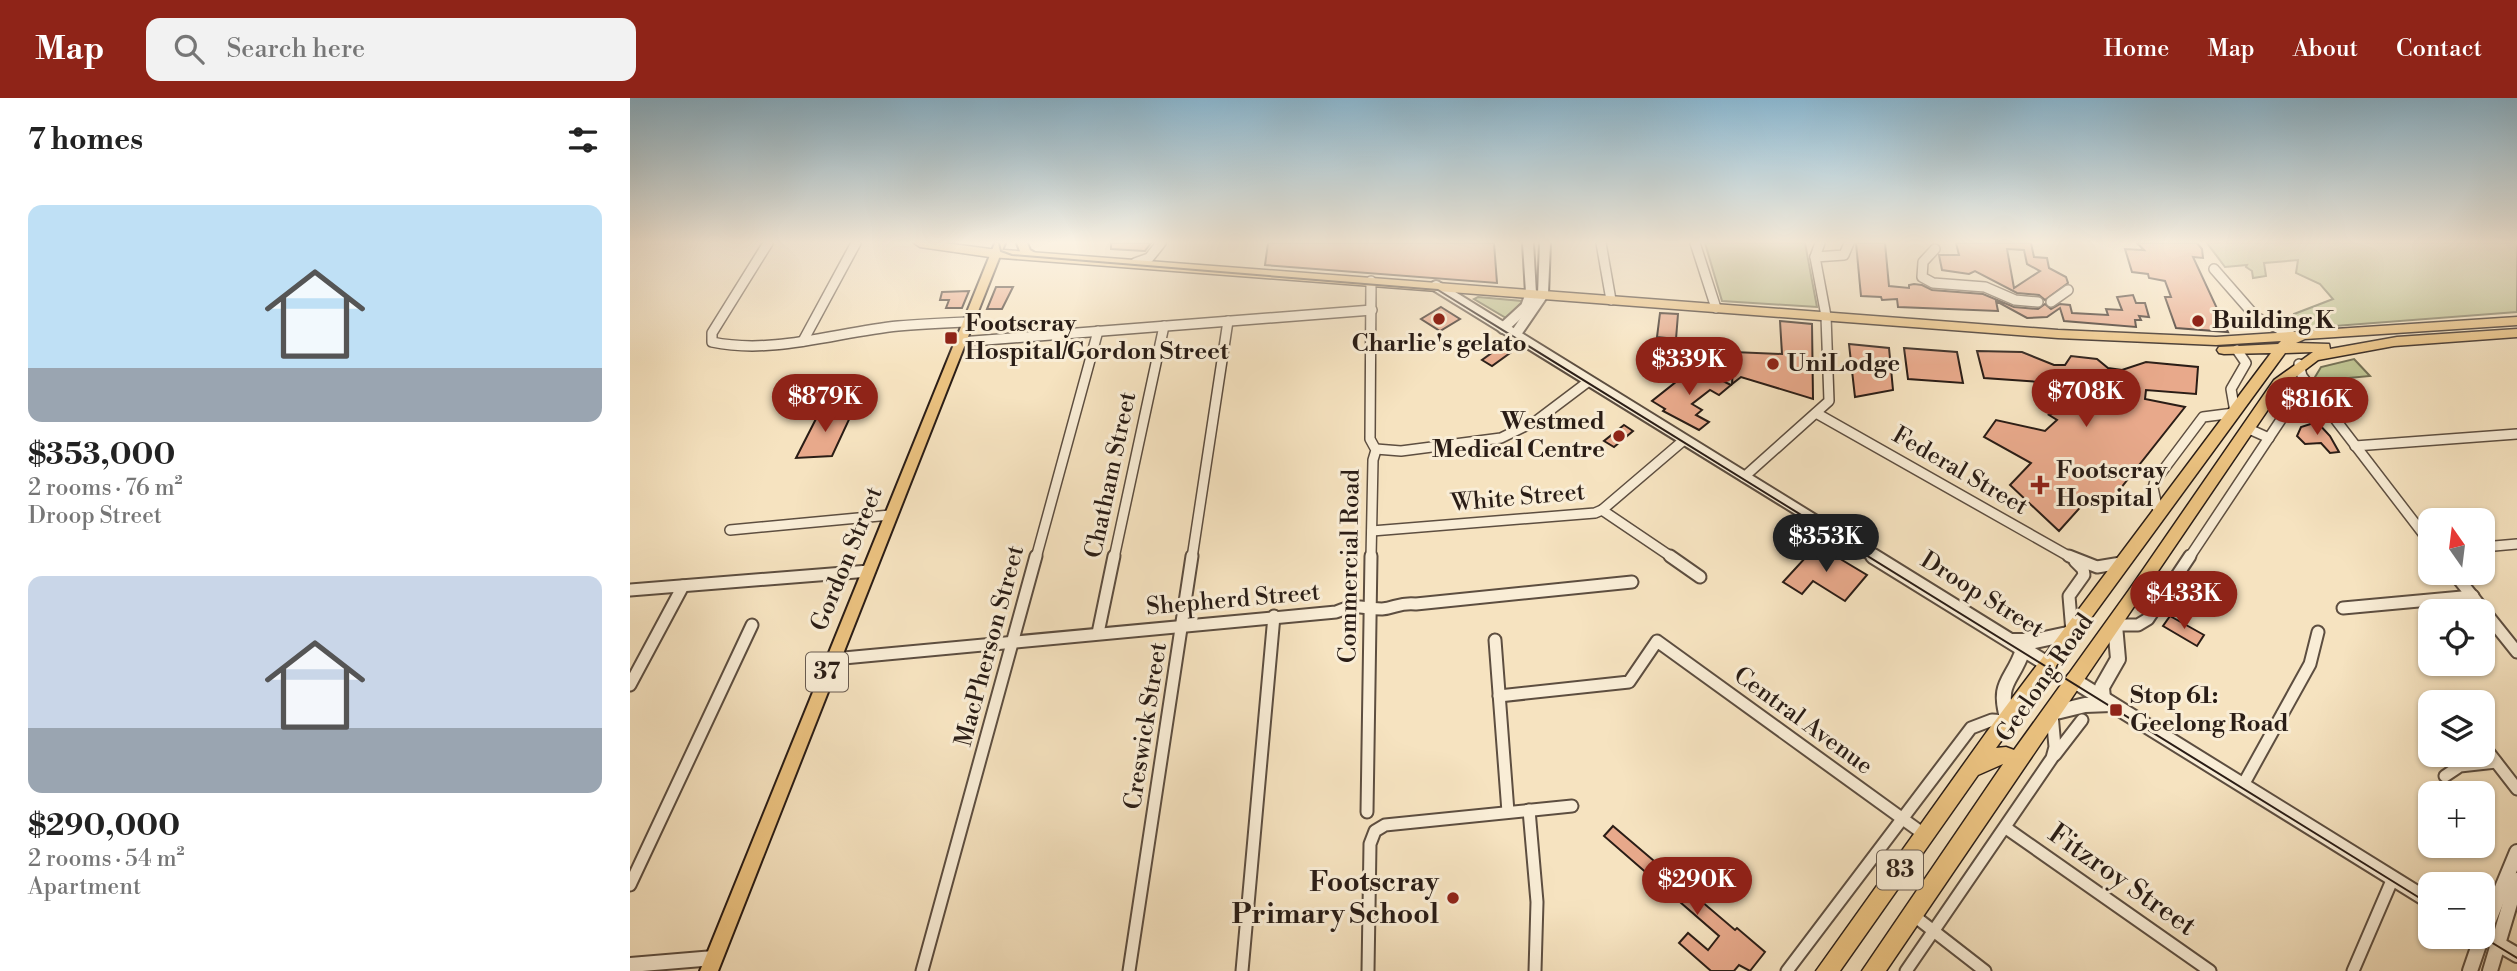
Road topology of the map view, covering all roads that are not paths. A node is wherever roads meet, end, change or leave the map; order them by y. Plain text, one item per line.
1 (743, 284) edge
2 (834, 284) edge
3 (984, 284) edge
4 (1371, 284) edge
5 (1407, 284) edge
6 (1535, 284) edge
7 (1540, 284) edge
8 (1608, 284) edge
9 (1708, 284) edge
10 (1820, 284) edge
11 (1943, 284) edge
12 (2226, 284) edge
13 (1436, 286) junction
14 (2068, 290) dead end
15 (1537, 294) junction
16 (1611, 300) junction
17 (2038, 302) dead end
18 (2051, 302) dead end
19 (2240, 302) junction
20 (1716, 308) junction
21 (1372, 310) junction
22 (1826, 316) junction
23 (1228, 321) junction
24 (2517, 321) edge
25 (968, 322) junction
26 (1164, 326) junction
27 (1503, 328) junction
28 (1098, 331) junction
29 (2517, 333) edge
30 (2058, 334) junction
31 (1515, 335) junction
32 (2305, 340) junction
33 (803, 341) junction
34 (2398, 341) junction
35 (960, 342) junction
36 (2280, 344) junction
37 (2237, 351) junction
38 (2299, 364) junction
39 (1588, 381) junction
40 (2306, 382) junction
41 (2296, 399) junction
42 (2235, 412) junction
43 (1816, 413) junction
44 (2334, 419) junction
45 (2249, 429) junction
46 (2517, 433) edge
47 (2269, 438) junction
48 (1684, 440) junction
49 (2355, 446) junction
50 (1376, 449) junction
51 (1744, 477) junction
52 (1602, 510) junction
53 (890, 515) junction
54 (2159, 516) junction
55 (2418, 527) edge
56 (730, 530) dead end
57 (1372, 531) junction
58 (2517, 544) edge
59 (2496, 546) edge
60 (2072, 559) junction
61 (2125, 561) junction
62 (869, 571) junction
63 (1700, 577) dead end
64 (1632, 582) dead end
65 (2464, 585) edge
66 (683, 586) junction
67 (630, 590) edge
68 (2473, 596) junction
69 (1371, 607) junction
70 (2343, 608) dead end
71 (1274, 616) junction
72 (752, 625) dead end
73 (1183, 625) junction
74 (2115, 625) junction
75 (2318, 632) dead end
76 (1098, 633) junction
77 (2072, 633) junction
78 (1495, 640) dead end
79 (2007, 640) junction
80 (1012, 642) junction
81 (2023, 650) junction
82 (2517, 652) edge
83 (833, 659) junction
84 (2049, 666) junction
85 (2073, 680) junction
86 (630, 685) edge
87 (1499, 696) junction
88 (2107, 702) junction
89 (2052, 713) junction
90 (2082, 720) dead end
91 (2008, 721) junction
92 (2052, 758) junction
93 (2496, 762) joint
94 (1973, 769) junction
95 (2011, 771) junction
96 (2445, 776) dead end
97 (2243, 785) junction
98 (2517, 789) edge
99 (1572, 806) dead end
100 (1529, 810) junction
101 (1367, 812) dead end
102 (1508, 812) junction
103 (1902, 819) junction
104 (2006, 828) junction
105 (1925, 835) junction
106 (2517, 852) edge
107 (2393, 878) junction
108 (2517, 880) edge
109 (630, 885) edge
110 (2418, 894) edge
111 (2495, 914) edge
112 (1913, 915) junction
113 (2495, 922) edge
114 (1933, 931) junction
115 (2495, 942) edge
116 (2481, 949) edge
117 (2488, 949) edge
118 (2517, 955) edge
119 (690, 961) junction
120 (630, 965) edge
121 (711, 965) edge
122 (635, 971) edge
123 (922, 971) edge
124 (1129, 971) edge
125 (1242, 971) edge
126 (1368, 971) edge
127 (1535, 971) edge
128 (1787, 971) edge
129 (1827, 971) edge
130 (1873, 971) edge
131 (1906, 971) edge
132 (1985, 971) edge
133 (2210, 971) edge
134 (2353, 971) edge
135 (2470, 971) edge
136 (2490, 971) edge

1 - 33 street
2 - 33 street
3 - 25 main road, Gordon Street / 37
4 - 21 street, Commercial Road
5 - 13 highway
6 - 15 street
7 - 15 street
8 - 16 street
9 - 20 street
10 - 22 street
11 - 17 street
12 - 19 street
13 - 15 highway
13 - 27 street, Droop Street
14 - 18 street
15 - 16 highway
15 - 27 street
15 - 31 street
16 - 20 highway
19 - 32 street
19 - 36 street
20 - 22 highway
21 - 23 street
21 - 50 street, Commercial Road
22 - 30 highway
22 - 43 street
23 - 26 street
23 - 73 street, Creswick Street
24 - 32 highway
25 - 33 street
25 - 35 main road, Gordon Street / 37
26 - 28 street
26 - 76 street, Chatham Street
27 - 31 street, Droop Street
28 - 35 street
28 - 80 street, MacPherson Street
29 - 34 highway, 83
30 - 36 highway
30 - 37 highway
31 - 39 street, Droop Street
32 - 34 highway
32 - 36 highway
34 - 38 highway, Geelong Road / 83
35 - 53 main road, Gordon Street / 37
36 - 37 highway
36 - 42 highway, Geelong Road / 83
37 - 42 street
38 - 40 street
38 - 45 highway, Geelong Road / 83
39 - 48 street, Droop Street
39 - 50 street
40 - 41 street
40 - 44 street
41 - 44 street
41 - 47 street
42 - 54 highway, Geelong Road / 83
42 - 54 street
43 - 51 street
43 - 60 street, Federal Street
44 - 49 street
45 - 47 street
45 - 74 highway, Geelong Road / 83
46 - 49 street
47 - 74 street
48 - 51 street, Droop Street
48 - 52 street, White Street
49 - 55 street
50 - 57 street, Commercial Road
51 - 79 street, Droop Street
52 - 57 street, White Street
52 - 63 street
53 - 56 street
53 - 62 main road, Gordon Street / 37
54 - 61 highway, Geelong Road / 83
57 - 69 street, Commercial Road
58 - 59 street
60 - 61 street, Federal Street
60 - 77 street
61 - 77 highway, Geelong Road / 83
62 - 66 street
62 - 83 main road, Gordon Street / 37
64 - 69 street, Shepherd Street
65 - 68 street
66 - 67 street
66 - 86 street
68 - 70 street
68 - 82 street
69 - 71 street, Shepherd Street
69 - 101 street, Commercial Road
71 - 73 street, Shepherd Street
71 - 125 street
72 - 109 street
73 - 76 street, Shepherd Street
73 - 124 street, Creswick Street
74 - 85 highway, Geelong Road / 83
74 - 88 street
75 - 97 street
76 - 80 street, Shepherd Street
77 - 79 street
77 - 84 highway, Geelong Road / 83
78 - 87 street
79 - 81 street, Droop Street
80 - 83 street, Shepherd Street
80 - 123 street, MacPherson Street
81 - 84 street, Droop Street
81 - 91 street
83 - 121 main road, Gordon Street / 37
84 - 85 highway, Droop Street
84 - 91 highway, Geelong Road / 83
85 - 88 street, Droop Street
85 - 89 highway, Geelong Road / 83
87 - 102 street
87 - 103 street, Central Avenue
88 - 89 street
88 - 97 street, Droop Street
89 - 92 street
89 - 95 highway, Geelong Road / 83
90 - 92 street
91 - 94 highway, Geelong Road / 83
91 - 103 street
92 - 104 street
93 - 96 street
93 - 98 street
94 - 95 highway
94 - 105 highway, Geelong Road / 83
95 - 112 highway, Geelong Road / 83
97 - 107 street, Droop Street
99 - 100 street
100 - 102 street
100 - 127 street
102 - 126 street
103 - 105 street, Central Avenue
103 - 128 street
104 - 114 street
104 - 133 street, Fitzroy Street
105 - 129 highway, Geelong Road / 83
106 - 111 street
107 - 110 street, Droop Street
107 - 134 street
108 - 113 street
112 - 114 street
112 - 130 highway, Geelong Road / 83
114 - 131 street
114 - 132 street
115 - 118 street
116 - 135 street
117 - 136 street
119 - 120 street
119 - 121 street
119 - 122 street

